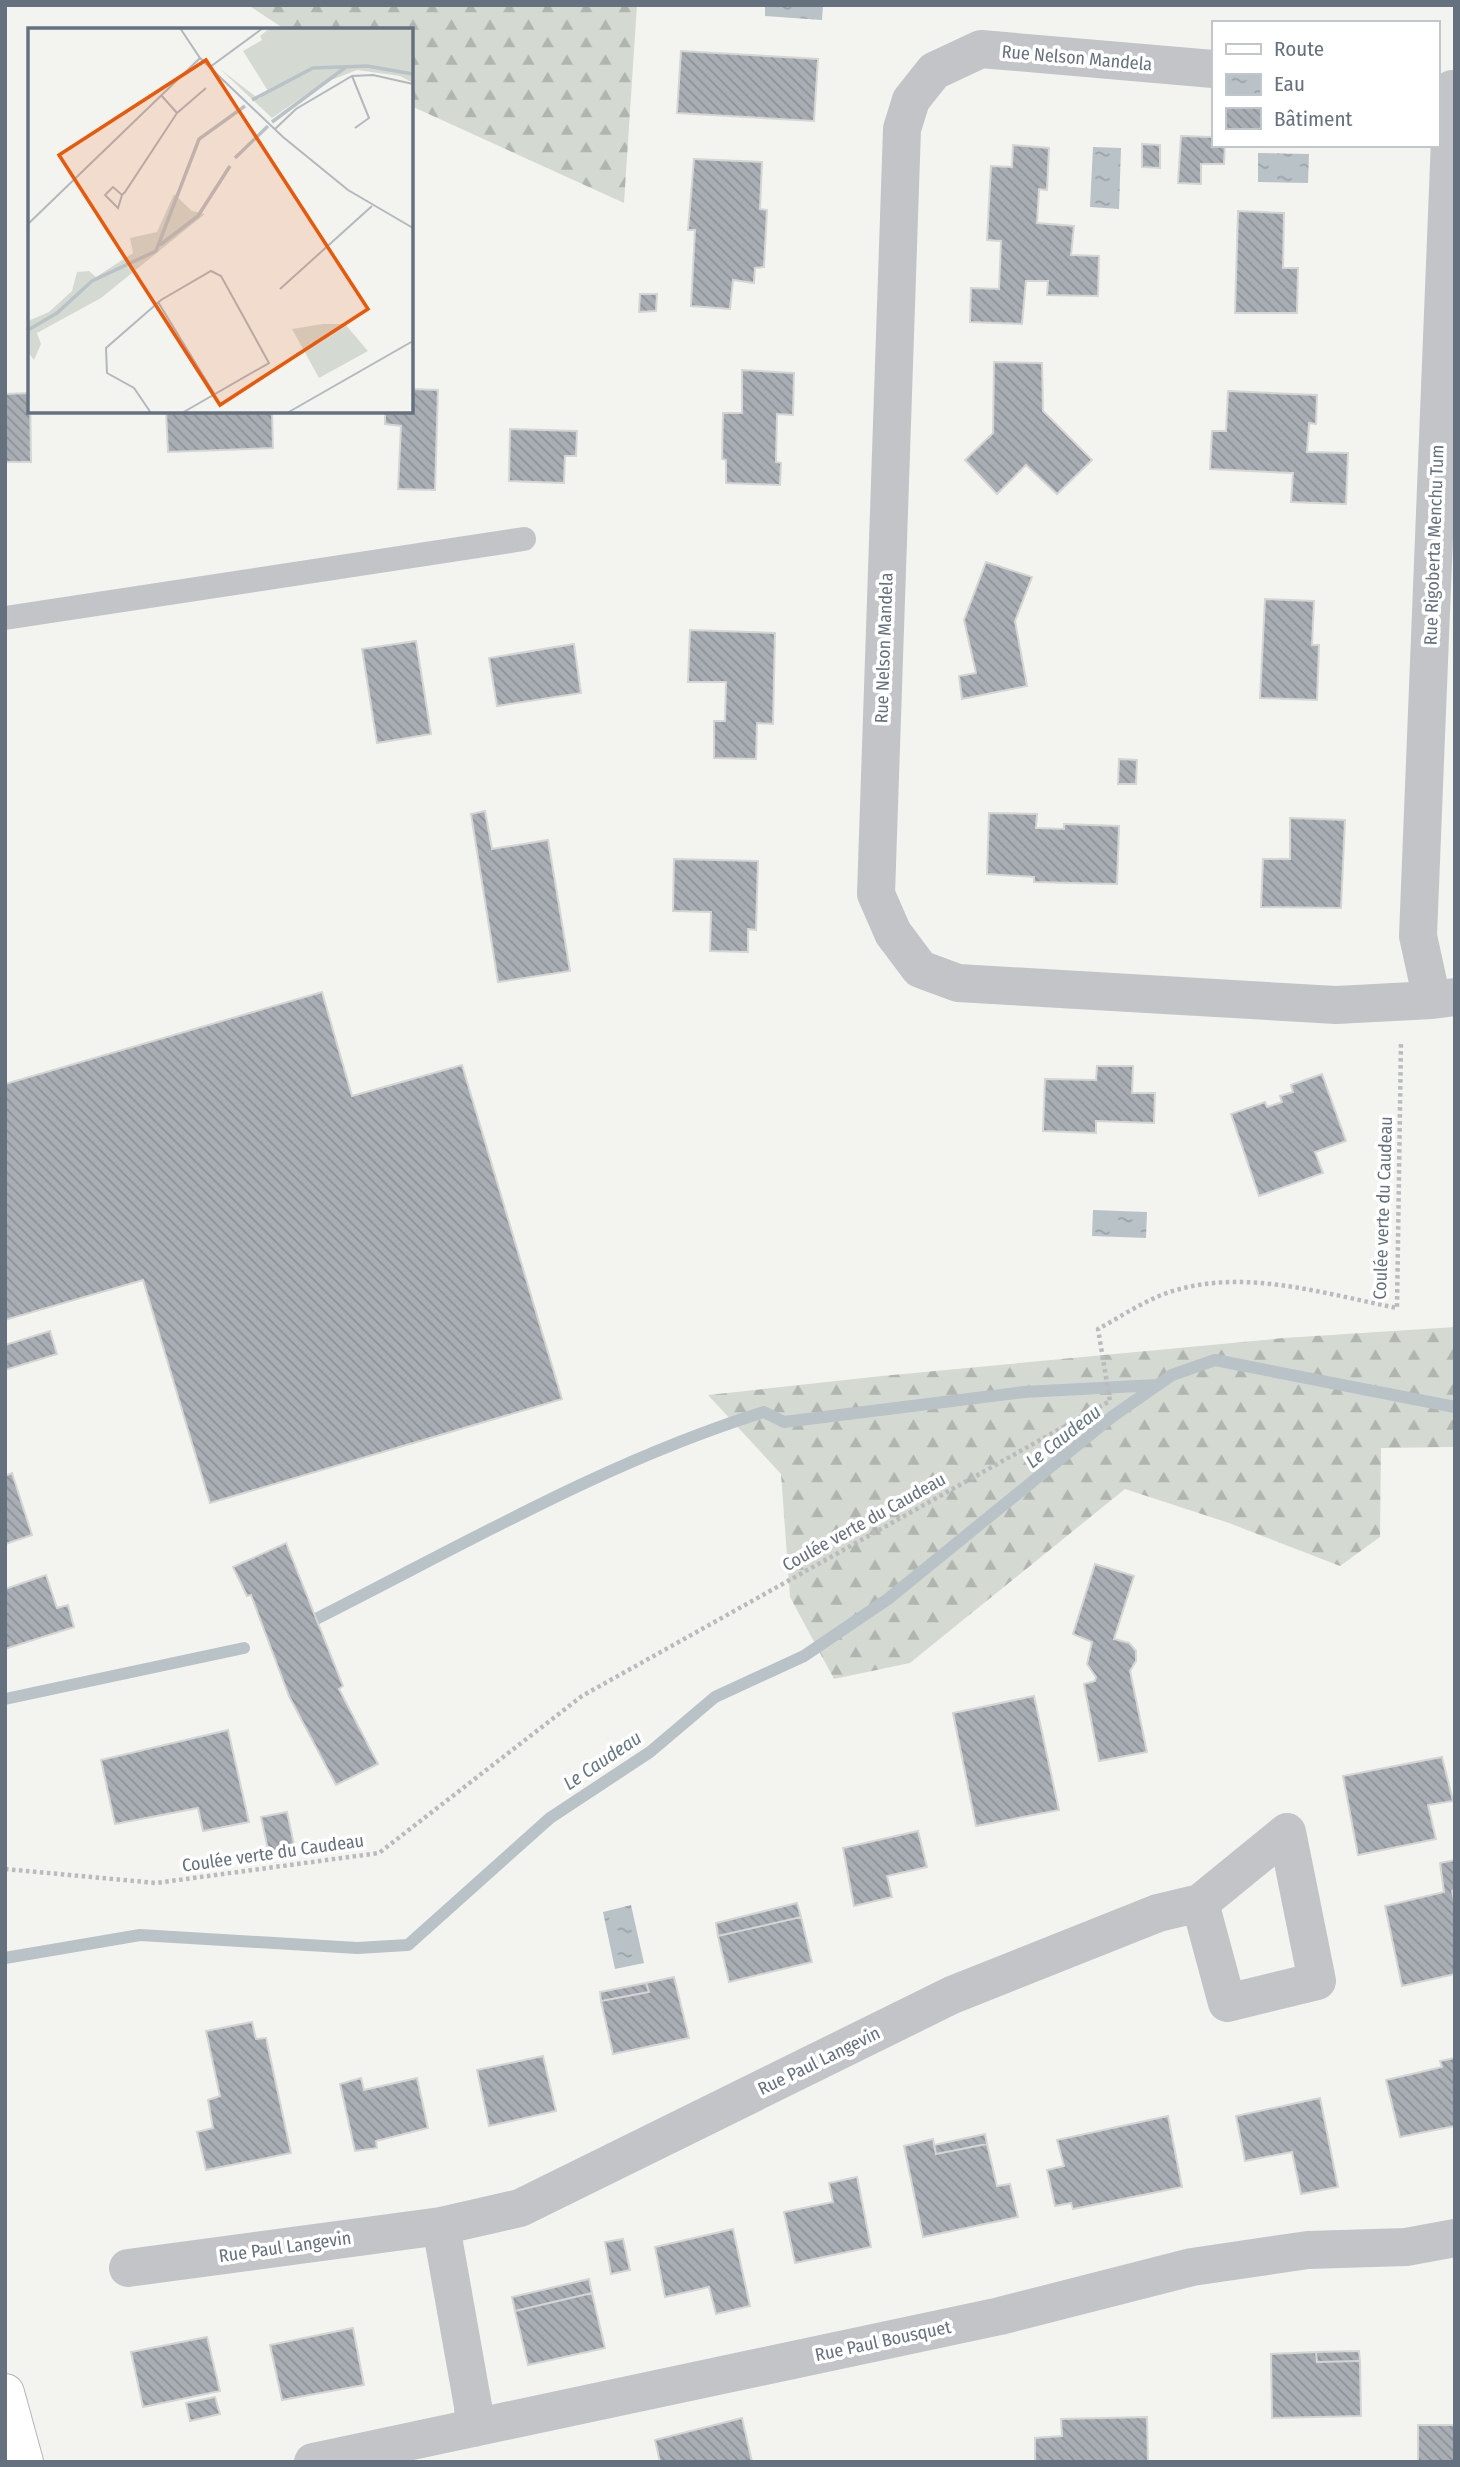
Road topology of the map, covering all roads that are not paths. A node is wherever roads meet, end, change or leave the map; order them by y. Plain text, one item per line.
1 (1212, 69) edge
2 (1448, 89) edge
3 (524, 539) dead end
4 (5, 618) edge
5 (1430, 1000) edge
6 (1200, 1903) dead end
7 (441, 2226) junction
8 (1455, 2238) edge
9 (128, 2268) dead end
10 (5, 2396) edge
11 (474, 2428) junction
12 (24, 2462) edge
13 (313, 2462) edge

1 - 5 street, Rue Nelson Mandela
2 - 5 street, Rue Rigoberta Menchu Tum
3 - 4 lane
6 - 7 street, Rue Paul Langevin
7 - 9 street, Rue Paul Langevin
7 - 11 street
8 - 11 street, Rue Paul Bousquet
10 - 12 main road
11 - 13 street, Rue Paul Bousquet

